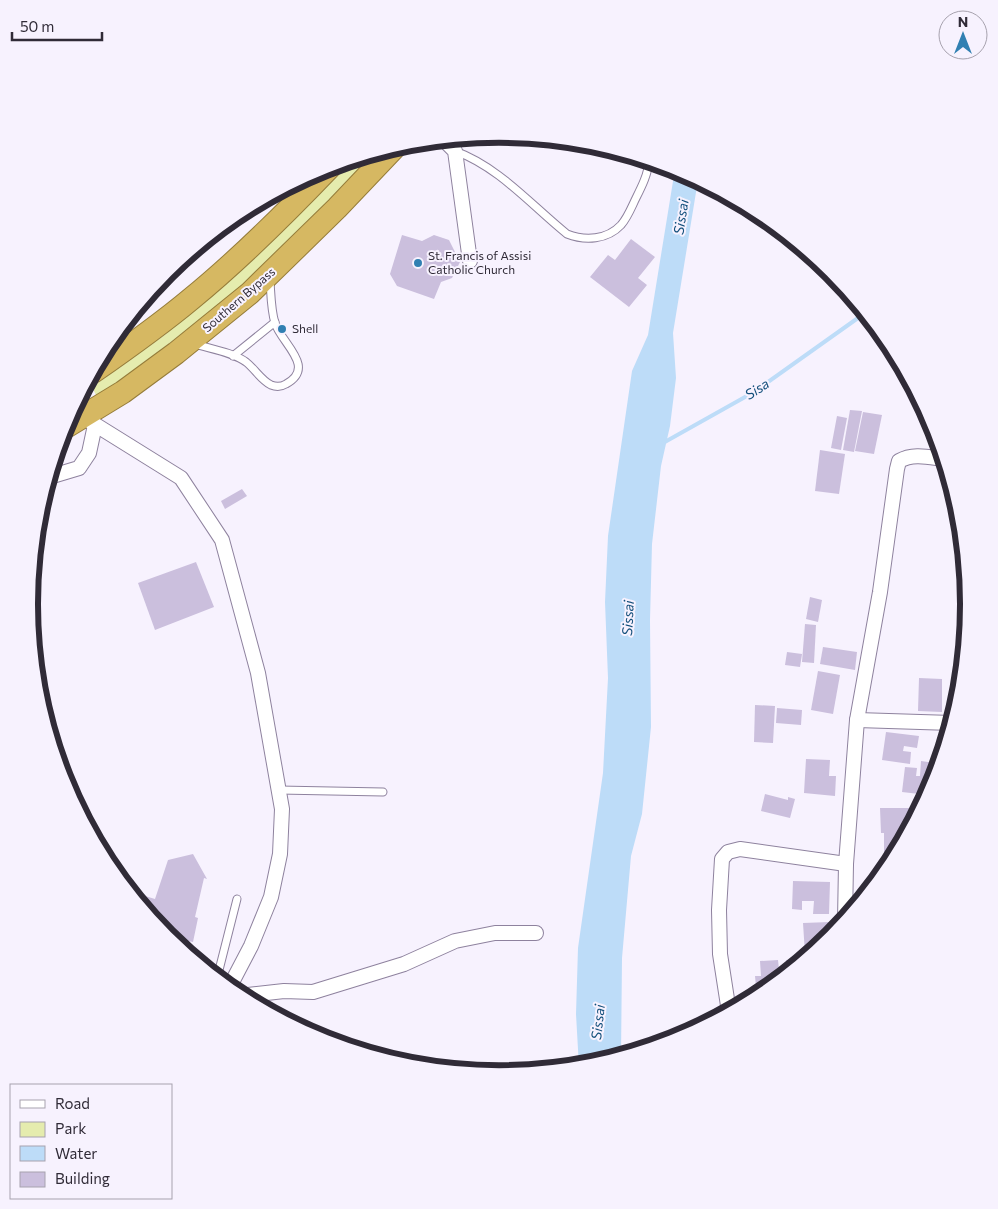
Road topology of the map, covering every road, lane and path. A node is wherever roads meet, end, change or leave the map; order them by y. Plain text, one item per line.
1 (450, 146) edge
2 (455, 151) junction
3 (385, 158) edge
4 (648, 167) edge
5 (316, 181) edge
6 (470, 262) dead end
7 (269, 275) junction
8 (275, 322) junction
9 (190, 342) junction
10 (233, 356) junction
11 (106, 363) edge
12 (79, 419) edge
13 (937, 458) edge
14 (56, 475) edge
15 (857, 720) junction
16 (946, 722) edge
17 (279, 790) junction
18 (383, 792) dead end
19 (846, 864) junction
20 (237, 899) dead end
21 (845, 910) edge
22 (536, 933) dead end
23 (219, 971) edge
24 (233, 981) edge
25 (253, 994) edge
26 (728, 1005) edge

1 - 2 street
2 - 4 lane
2 - 6 street
3 - 7 highway, Southern Bypass
5 - 11 highway
7 - 8 lane
7 - 9 highway, Southern Bypass
8 - 10 lane
8 - 10 lane
9 - 10 lane
9 - 12 highway, Southern Bypass
12 - 14 street
12 - 17 street
13 - 15 street
15 - 16 street
15 - 19 street
17 - 18 lane
17 - 24 street
19 - 21 street
19 - 26 street
20 - 23 lane
22 - 25 street

